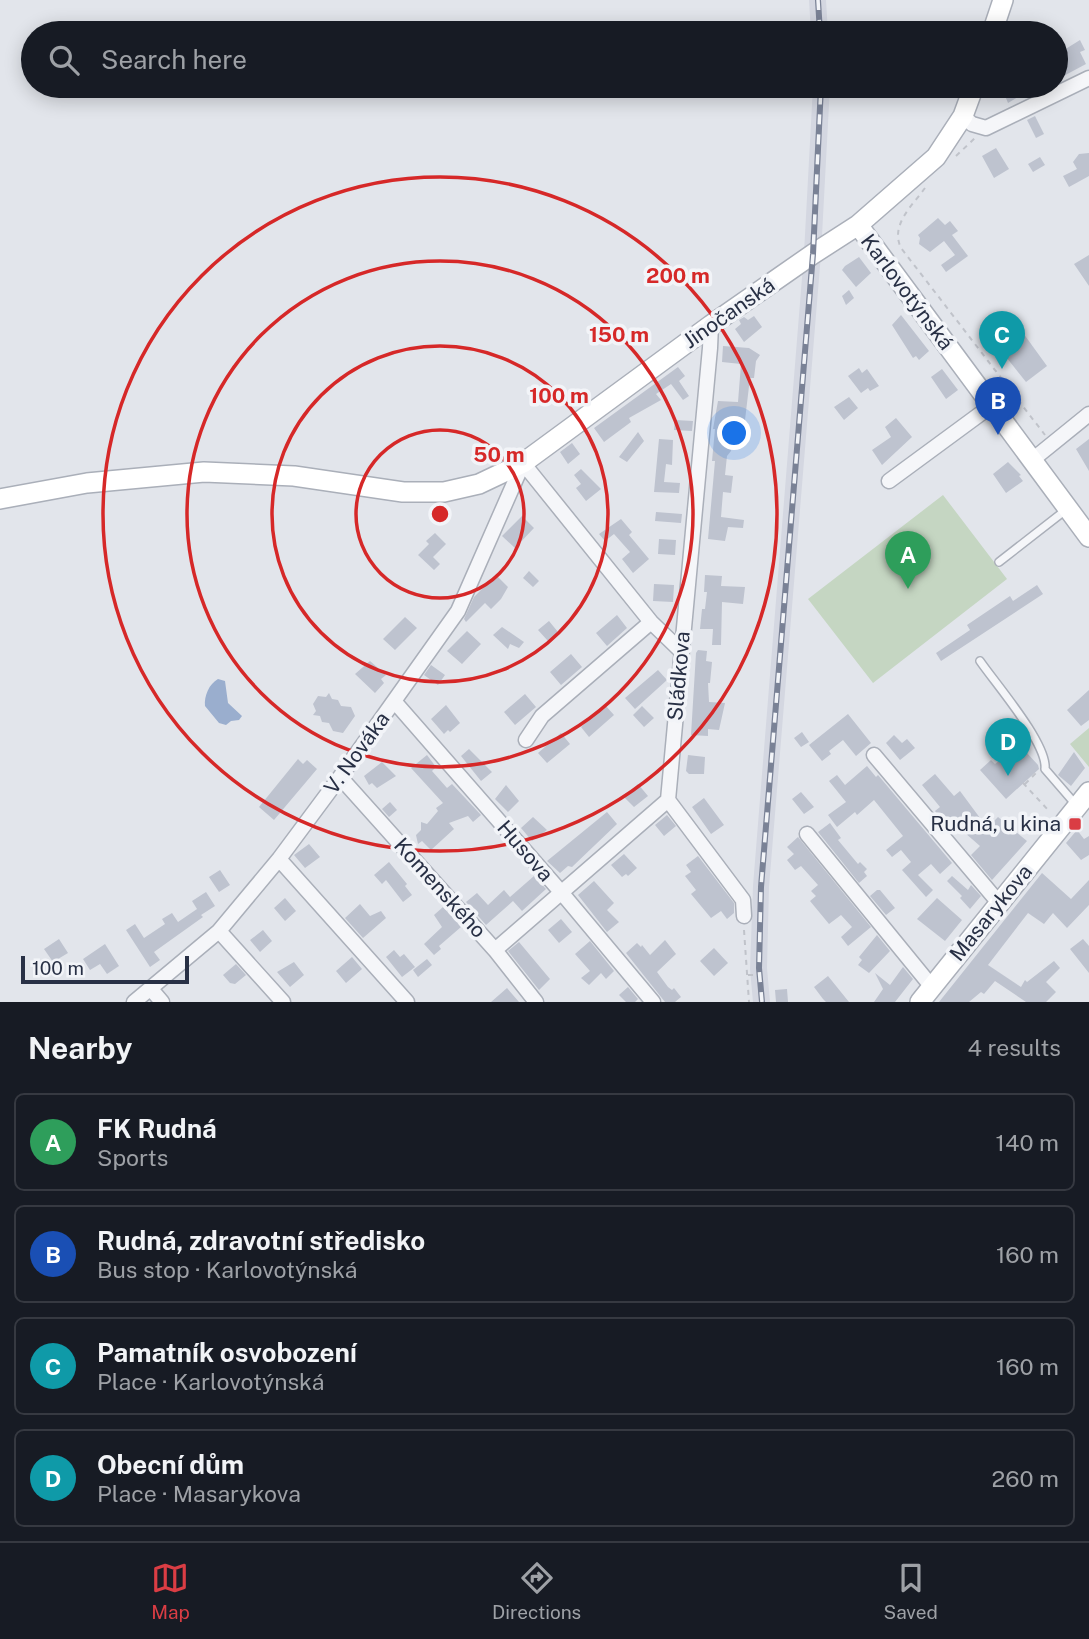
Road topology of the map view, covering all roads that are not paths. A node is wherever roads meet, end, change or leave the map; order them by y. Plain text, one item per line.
1 (1003, 0) edge
2 (996, 21) edge
3 (1089, 78) edge
4 (1068, 88) edge
5 (970, 98) edge
6 (1047, 98) edge
7 (963, 116) junction
8 (858, 225) junction
9 (711, 325) junction
10 (991, 406) junction
11 (1089, 414) edge
12 (1031, 461) junction
13 (523, 463) junction
14 (890, 481) dead end
15 (0, 499) edge
16 (1068, 509) junction
17 (1089, 537) edge
18 (999, 562) dead end
19 (651, 622) junction
20 (681, 651) junction
21 (980, 661) dead end
22 (394, 701) junction
23 (526, 740) dead end
24 (874, 755) dead end
25 (340, 777) junction
26 (1083, 799) edge
27 (668, 800) junction
28 (807, 834) dead end
29 (279, 859) junction
30 (561, 892) junction
31 (999, 903) junction
32 (744, 916) road end
33 (219, 931) junction
34 (495, 950) junction
35 (151, 989) junction
36 (926, 995) edge
37 (134, 1002) edge
38 (162, 1002) edge
39 (283, 1002) edge
40 (407, 1002) edge
41 (536, 1002) edge
42 (653, 1002) edge

1 - 2 street
3 - 4 street
5 - 7 street, Karlovotýnská
6 - 7 street
7 - 8 street, Karlovotýnská
8 - 9 street, Jinočanská
8 - 10 street, Karlovotýnská
9 - 13 street, Jinočanská
9 - 20 street, Sládkova
10 - 12 street, Karlovotýnská
10 - 14 street
11 - 12 street
12 - 16 street, Karlovotýnská
13 - 15 street, Jinočanská
13 - 19 street
13 - 22 street, V. Nováka
16 - 17 street, Karlovotýnská
16 - 18 lane
19 - 20 street
19 - 23 street
20 - 27 street, Sládkova
21 - 26 lane
22 - 25 street, V. Nováka
22 - 30 street, Husova
24 - 31 street
25 - 29 street, V. Nováka
25 - 34 street, Komenského
26 - 31 street, Masarykova
27 - 30 street
27 - 32 street
28 - 36 street
29 - 33 street, V. Nováka
29 - 40 street
30 - 34 street
30 - 42 street, Husova
31 - 36 street, Masarykova
33 - 35 street, V. Nováka
33 - 39 street
34 - 41 street, Komenského
35 - 37 street, V. Nováka
35 - 38 street

